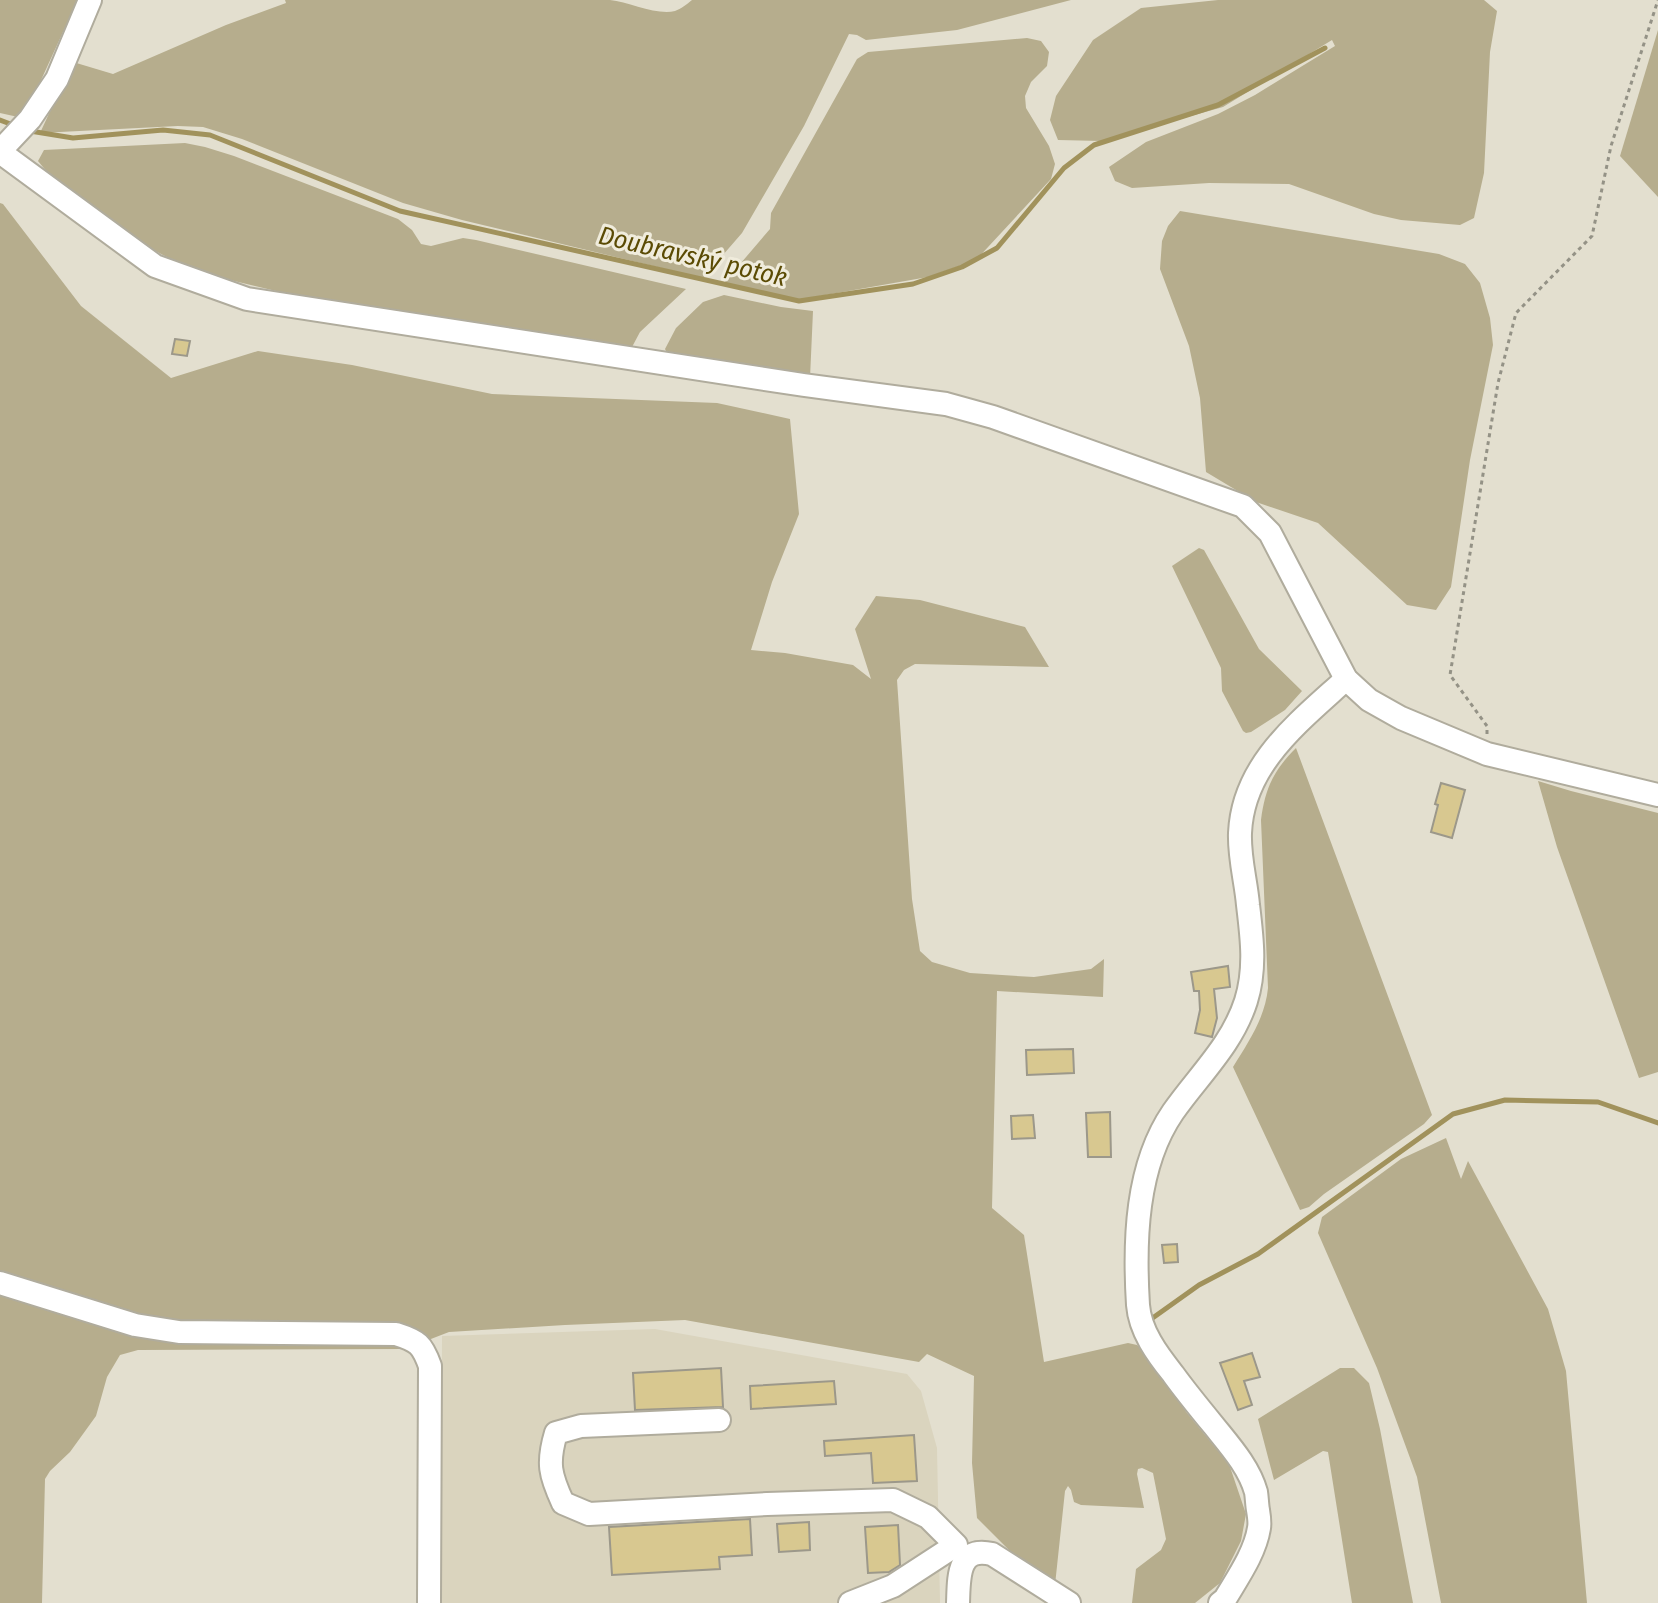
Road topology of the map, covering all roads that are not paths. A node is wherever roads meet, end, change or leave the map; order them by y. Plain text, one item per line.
1 (90, 0) edge
2 (0, 152) edge
3 (1346, 679) junction
4 (1658, 795) edge
5 (0, 1283) edge
6 (719, 1420) dead end
7 (963, 1550) junction
8 (429, 1603) edge
9 (850, 1603) edge
10 (958, 1603) edge
11 (1069, 1603) edge
12 (1220, 1603) edge

1 - 2 street
2 - 3 street
3 - 4 street
3 - 12 street
5 - 8 street
6 - 7 street
7 - 9 street
7 - 10 street
7 - 11 street

